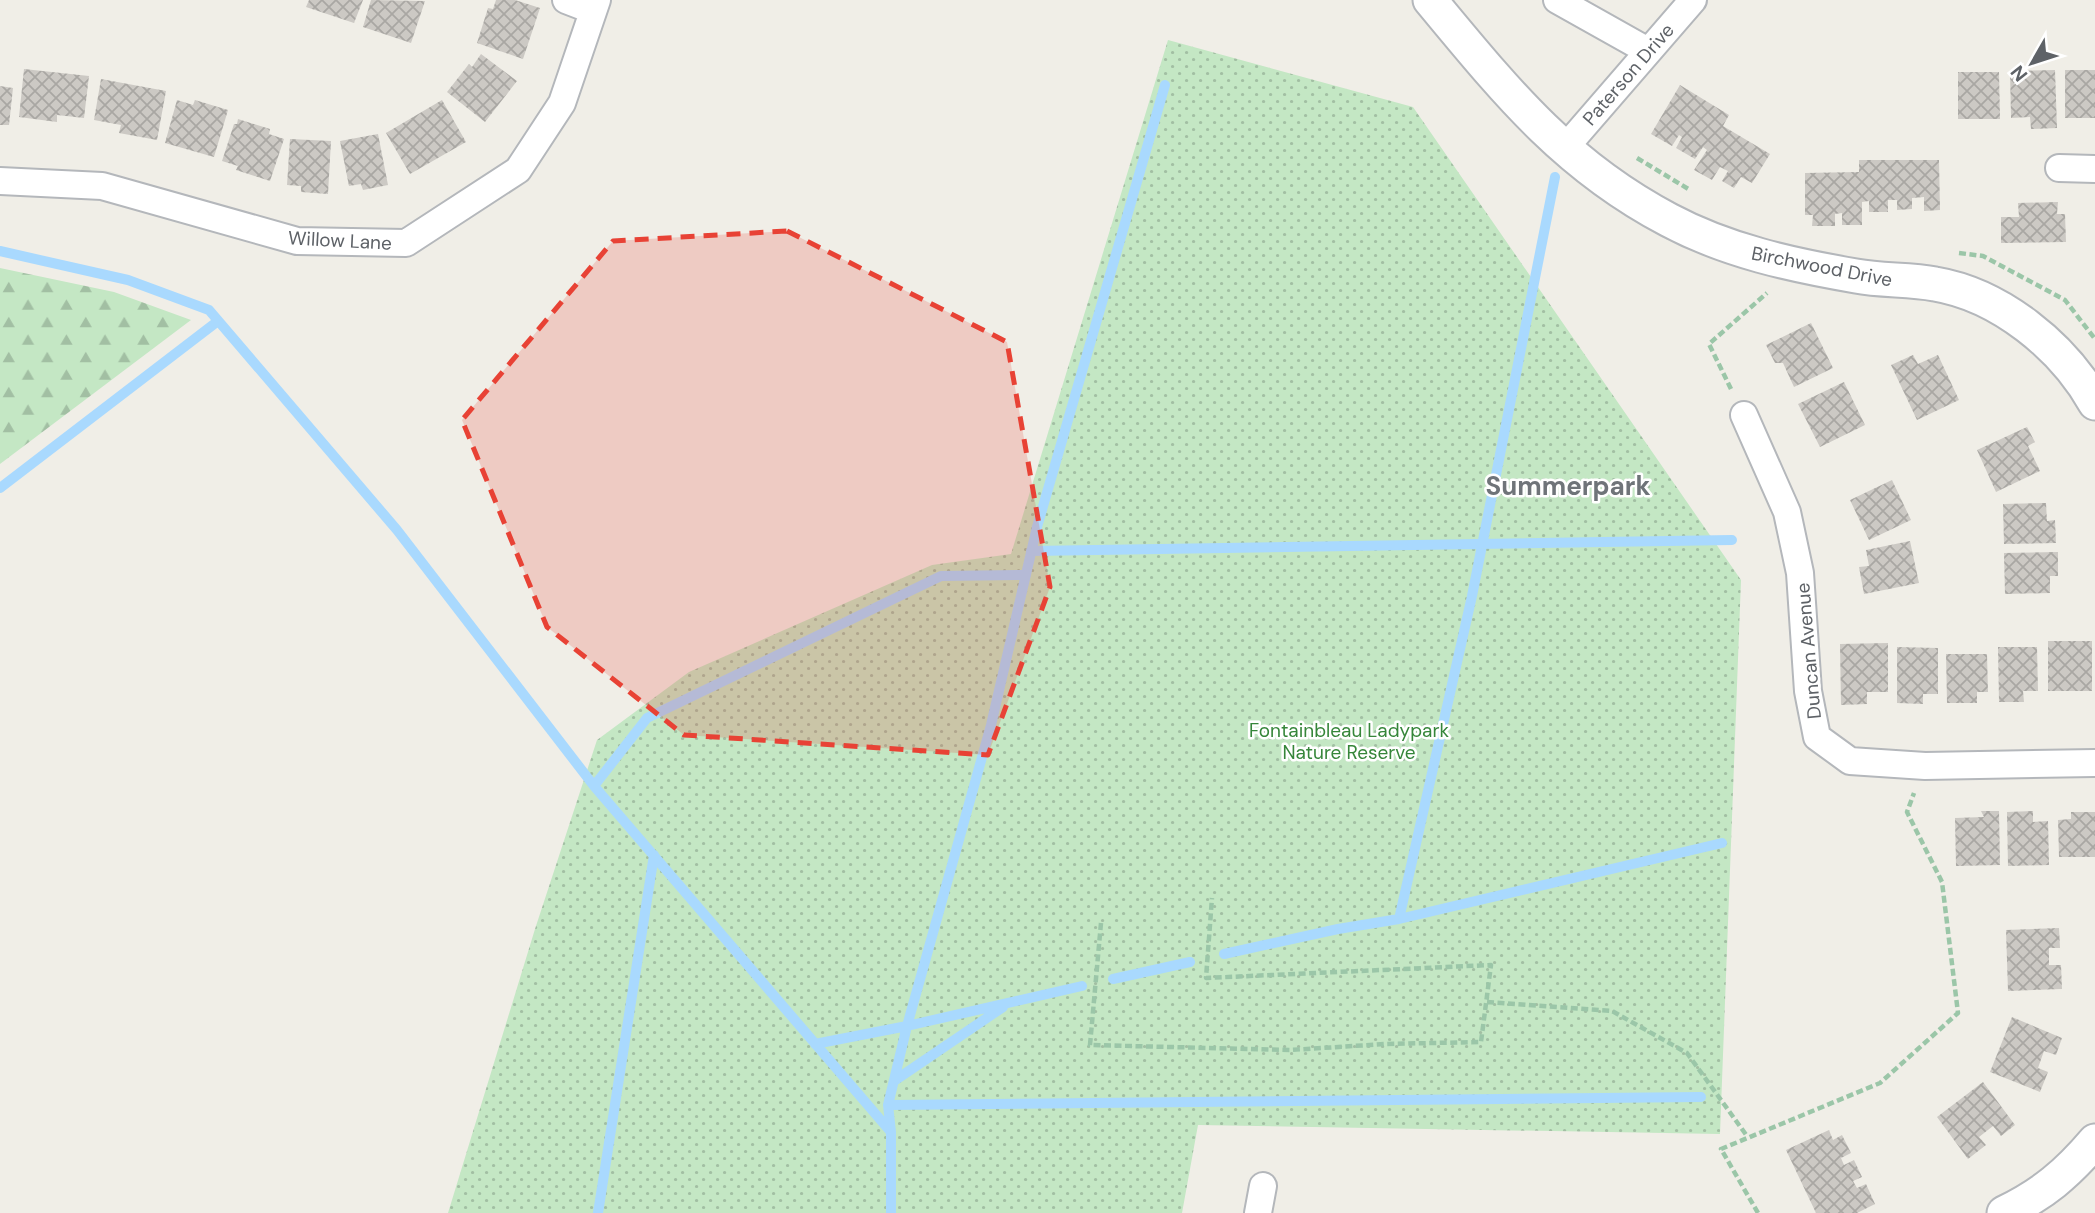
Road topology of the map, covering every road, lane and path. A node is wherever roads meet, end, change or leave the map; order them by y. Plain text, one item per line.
1 (566, 0) edge
2 (1430, 0) edge
3 (1557, 0) edge
4 (1693, 0) edge
5 (595, 5) edge
6 (1648, 51) junction
7 (1564, 149) junction
8 (1632, 155) dead end
9 (2059, 169) dead end
10 (2095, 169) edge
11 (0, 181) edge
12 (1691, 191) dead end
13 (1946, 251) dead end
14 (1798, 265) junction
15 (2095, 339) edge
16 (2095, 403) edge
17 (1744, 415) joint
18 (2095, 763) edge
19 (1907, 812) dead end
20 (1212, 898) dead end
21 (1101, 923) dead end
22 (1486, 1002) junction
23 (1747, 1136) junction
24 (2091, 1153) edge
25 (1263, 1186) dead end
26 (1258, 1213) edge
27 (1758, 1213) edge
28 (2004, 1213) edge

1 - 5 street
2 - 7 street, Birchwood Drive
3 - 6 street
4 - 6 street, Paterson Drive
5 - 11 street, Willow Lane
6 - 7 street, Paterson Drive
7 - 14 street, Birchwood Drive
8 - 12 path
9 - 10 street
13 - 15 path
14 - 16 street, Birchwood Drive
14 - 17 path
17 - 18 street, Duncan Avenue
19 - 23 path
20 - 22 path
21 - 22 path
22 - 23 path
23 - 27 path
24 - 28 street
25 - 26 street

